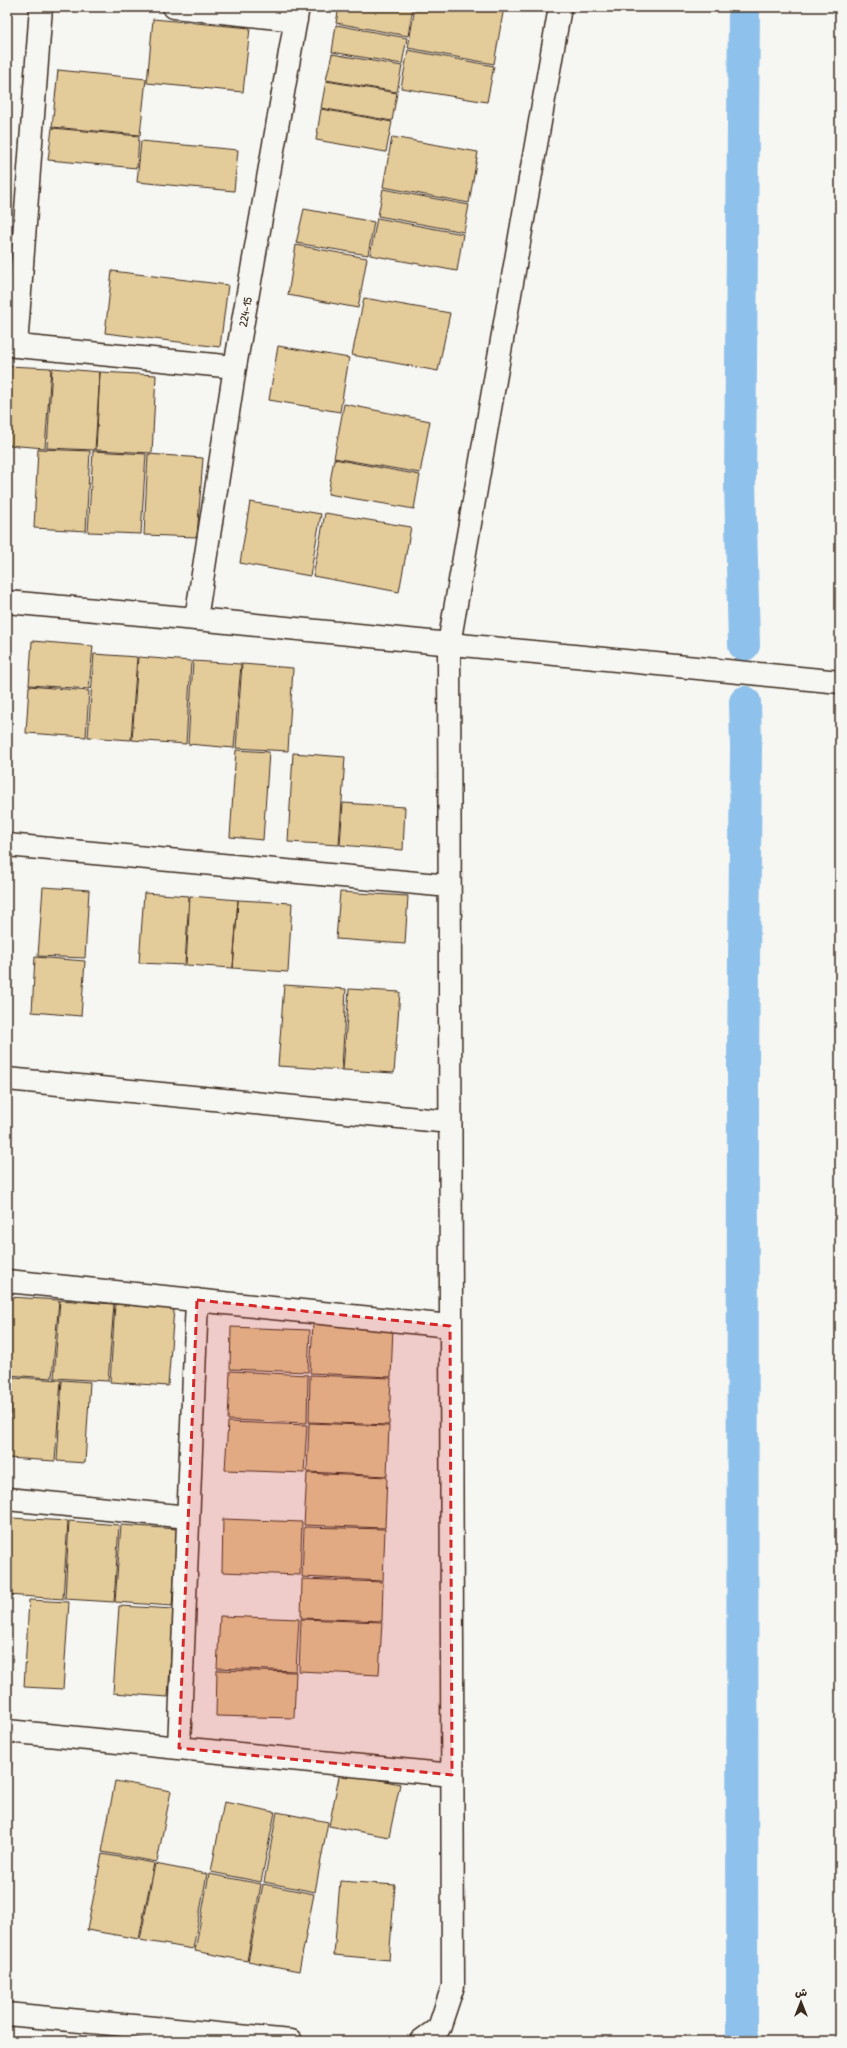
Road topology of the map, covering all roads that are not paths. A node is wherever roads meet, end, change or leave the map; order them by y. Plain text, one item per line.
1 (42, 7) edge
2 (174, 7) edge
3 (560, 7) edge
4 (297, 14) edge
5 (11, 346) edge
6 (235, 367) junction
7 (7, 602) edge
8 (196, 619) junction
9 (449, 644) junction
10 (840, 682) edge
11 (7, 845) edge
12 (449, 886) junction
13 (7, 1079) edge
14 (450, 1122) junction
15 (7, 1281) edge
16 (197, 1300) junction
17 (450, 1326) junction
18 (7, 1499) edge
19 (188, 1517) junction
20 (7, 1731) edge
21 (179, 1748) junction
22 (452, 1775) junction
23 (7, 2014) edge
24 (291, 2041) edge
25 (421, 2041) edge

1 - 5 street
2 - 4 street
3 - 9 street
4 - 6 street, 224-15
5 - 6 street
6 - 8 street, 224-15
7 - 8 street
8 - 9 street
9 - 10 street
9 - 12 street
11 - 12 street
12 - 14 street
13 - 14 street
14 - 17 street
15 - 16 street
16 - 17 street
16 - 19 street
17 - 22 street
18 - 19 street
19 - 21 street
20 - 21 street
21 - 22 street
22 - 25 street
23 - 24 street

